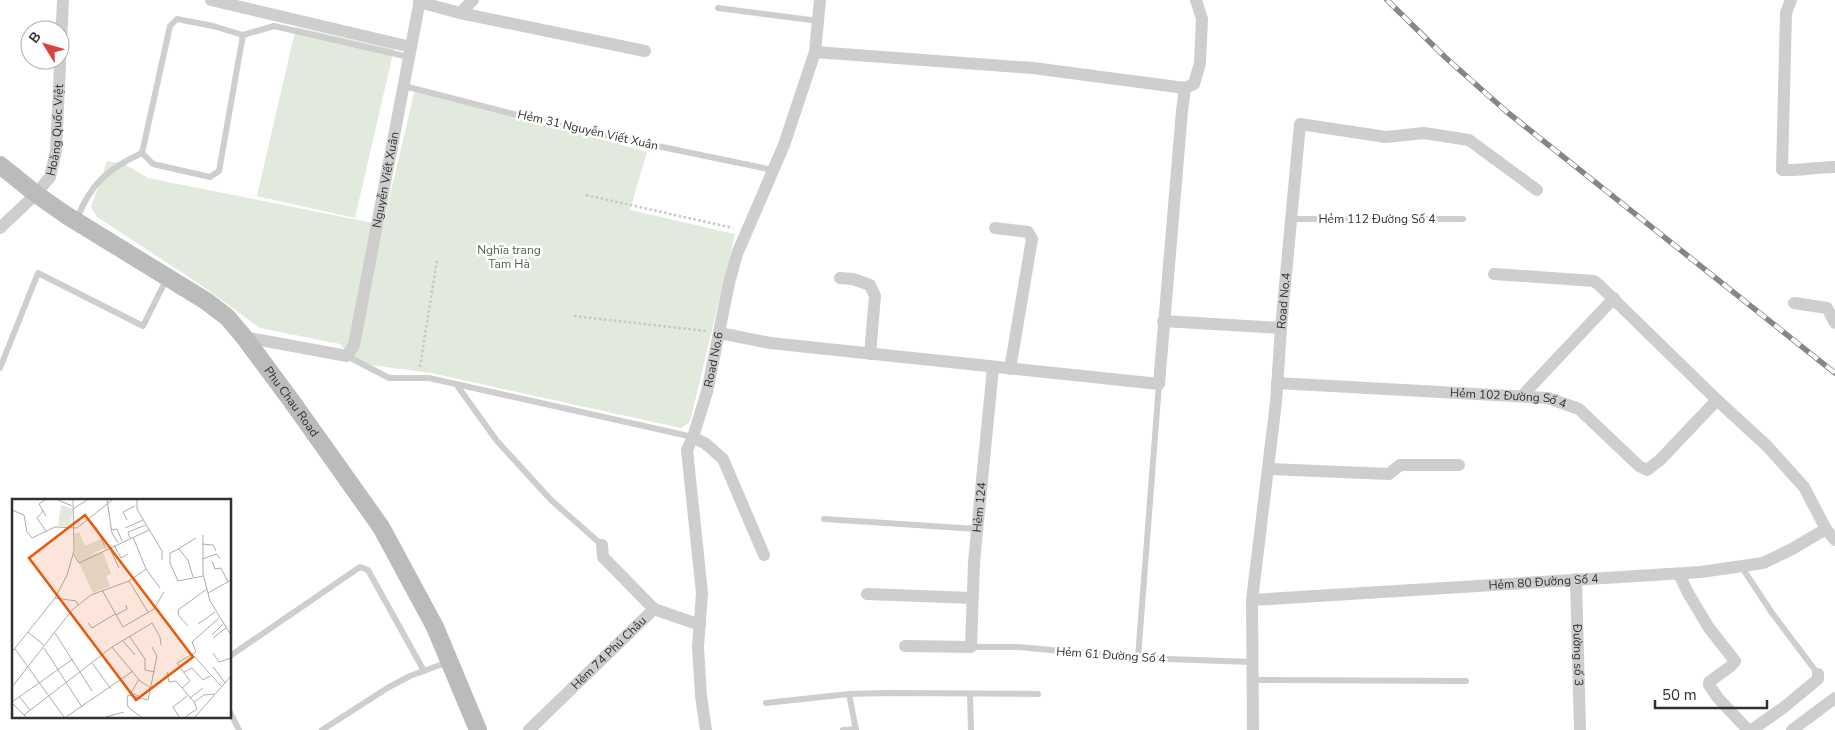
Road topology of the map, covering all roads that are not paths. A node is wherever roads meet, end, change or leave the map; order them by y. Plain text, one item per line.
1 (63, 0) edge
2 (211, 0) edge
3 (473, 0) edge
4 (820, 0) edge
5 (1196, 0) edge
6 (1792, 0) edge
7 (420, 1) edge
8 (718, 8) dead end
9 (460, 14) junction
10 (819, 21) junction
11 (243, 35) junction
12 (645, 51) dead end
13 (410, 52) junction
14 (815, 52) junction
15 (404, 86) junction
16 (1185, 88) junction
17 (142, 153) junction
18 (0, 165) edge
19 (1835, 167) edge
20 (773, 170) junction
21 (1537, 190) dead end
22 (36, 194) junction
23 (1463, 218) dead end
24 (1292, 219) junction
25 (76, 220) junction
26 (0, 228) edge
27 (995, 228) dead end
28 (1494, 274) dead end
29 (167, 277) junction
30 (840, 278) dead end
31 (1614, 298) junction
32 (1794, 303) dead end
33 (1163, 321) junction
34 (1835, 323) edge
35 (1281, 328) junction
36 (720, 333) junction
37 (244, 337) junction
38 (870, 354) junction
39 (347, 356) junction
40 (0, 368) edge
41 (993, 368) junction
42 (1010, 369) junction
43 (1277, 383) junction
44 (456, 384) junction
45 (1159, 384) junction
46 (1522, 396) junction
47 (1717, 400) junction
48 (693, 437) junction
49 (1459, 465) dead end
50 (1268, 469) junction
51 (824, 519) dead end
52 (1826, 529) junction
53 (977, 530) junction
54 (1835, 540) edge
55 (602, 545) joint
56 (764, 555) dead end
57 (1742, 566) junction
58 (1679, 574) junction
59 (1576, 579) junction
60 (867, 594) dead end
61 (972, 598) junction
62 (1252, 600) junction
63 (654, 609) junction
64 (700, 625) junction
65 (905, 646) dead end
66 (971, 647) junction
67 (231, 655) edge
68 (1138, 658) junction
69 (450, 662) junction
70 (1252, 662) junction
71 (424, 671) junction
72 (1818, 674) joint
73 (1252, 680) junction
74 (1466, 681) dead end
75 (849, 694) junction
76 (970, 694) junction
77 (1038, 694) dead end
78 (1835, 698) edge
79 (766, 703) dead end
80 (231, 714) edge
81 (856, 729) edge
82 (239, 730) edge
83 (322, 730) edge
84 (478, 730) edge
85 (529, 730) edge
86 (706, 730) edge
87 (843, 730) edge
88 (971, 730) edge
89 (1253, 730) edge
90 (1580, 730) edge
91 (1792, 730) edge

1 - 22 street, Hoàng Quốc Việt
2 - 13 street
3 - 9 street
4 - 10 street, Road No.6
5 - 16 street
6 - 19 street
7 - 9 street
7 - 13 street, Nguyễn Viết Xuân
8 - 10 lane
9 - 12 street
10 - 14 street, Road No.6
11 - 13 lane
11 - 17 lane
11 - 17 lane
13 - 15 street, Nguyễn Viết Xuân
14 - 16 street
14 - 20 street, Road No.6
15 - 20 lane, Hẻm 31 Nguyễn Viết Xuân
15 - 39 street, Nguyễn Viết Xuân
16 - 33 street
17 - 25 lane
18 - 22 street, Phu Chau Road
20 - 36 street, Road No.6
21 - 24 street, Road No.4
22 - 25 street, Phu Chau Road
22 - 26 street, Hoàng Quốc Việt
23 - 24 lane, Hẻm 112 Đường Số 4
24 - 35 street, Road No.4
25 - 29 street, Phu Chau Road
27 - 42 street
28 - 31 street
29 - 37 street, Phu Chau Road
29 - 40 lane
30 - 38 street
31 - 46 street
31 - 47 street
32 - 34 street
33 - 35 street
33 - 45 street
35 - 43 street, Road No.4
36 - 38 street
36 - 48 street, Road No.6
37 - 39 street
37 - 69 street, Phu Chau Road
38 - 41 street
39 - 44 lane
41 - 42 street
41 - 53 street, Hẻm 124
42 - 45 street
43 - 46 street, Hẻm 102 Đường Số 4
43 - 50 street, Road No.4
44 - 48 lane
44 - 55 lane
45 - 68 lane
46 - 47 street, Hẻm 102 Đường Số 4
47 - 52 street
48 - 56 street
48 - 64 street, Road No.6
49 - 50 street
50 - 62 street, Road No.4
51 - 53 lane
52 - 54 street
52 - 57 street, Hẻm 80 Đường Số 4
53 - 61 street, Hẻm 124
55 - 63 street
57 - 58 street, Hẻm 80 Đường Số 4
57 - 72 lane
58 - 59 street, Hẻm 80 Đường Số 4
58 - 72 street
59 - 62 street, Hẻm 80 Đường Số 4
59 - 90 street, Đường số 3
60 - 61 street
61 - 66 street, Hẻm 124
62 - 70 street, Road No.4
63 - 64 street, Hẻm 74 Phú Châu
63 - 85 street, Hẻm 74 Phú Châu
64 - 86 street, Road No.6
65 - 66 street
66 - 68 lane, Hẻm 61 Đường Số 4
67 - 71 lane
68 - 70 lane, Hẻm 61 Đường Số 4
69 - 71 lane
69 - 84 street, Phu Chau Road
70 - 73 street, Road No.4
71 - 83 lane
73 - 74 lane
73 - 89 street, Road No.4
75 - 76 lane
75 - 79 lane
75 - 81 lane
76 - 77 lane
76 - 88 lane
78 - 91 street
80 - 82 lane
81 - 87 lane

